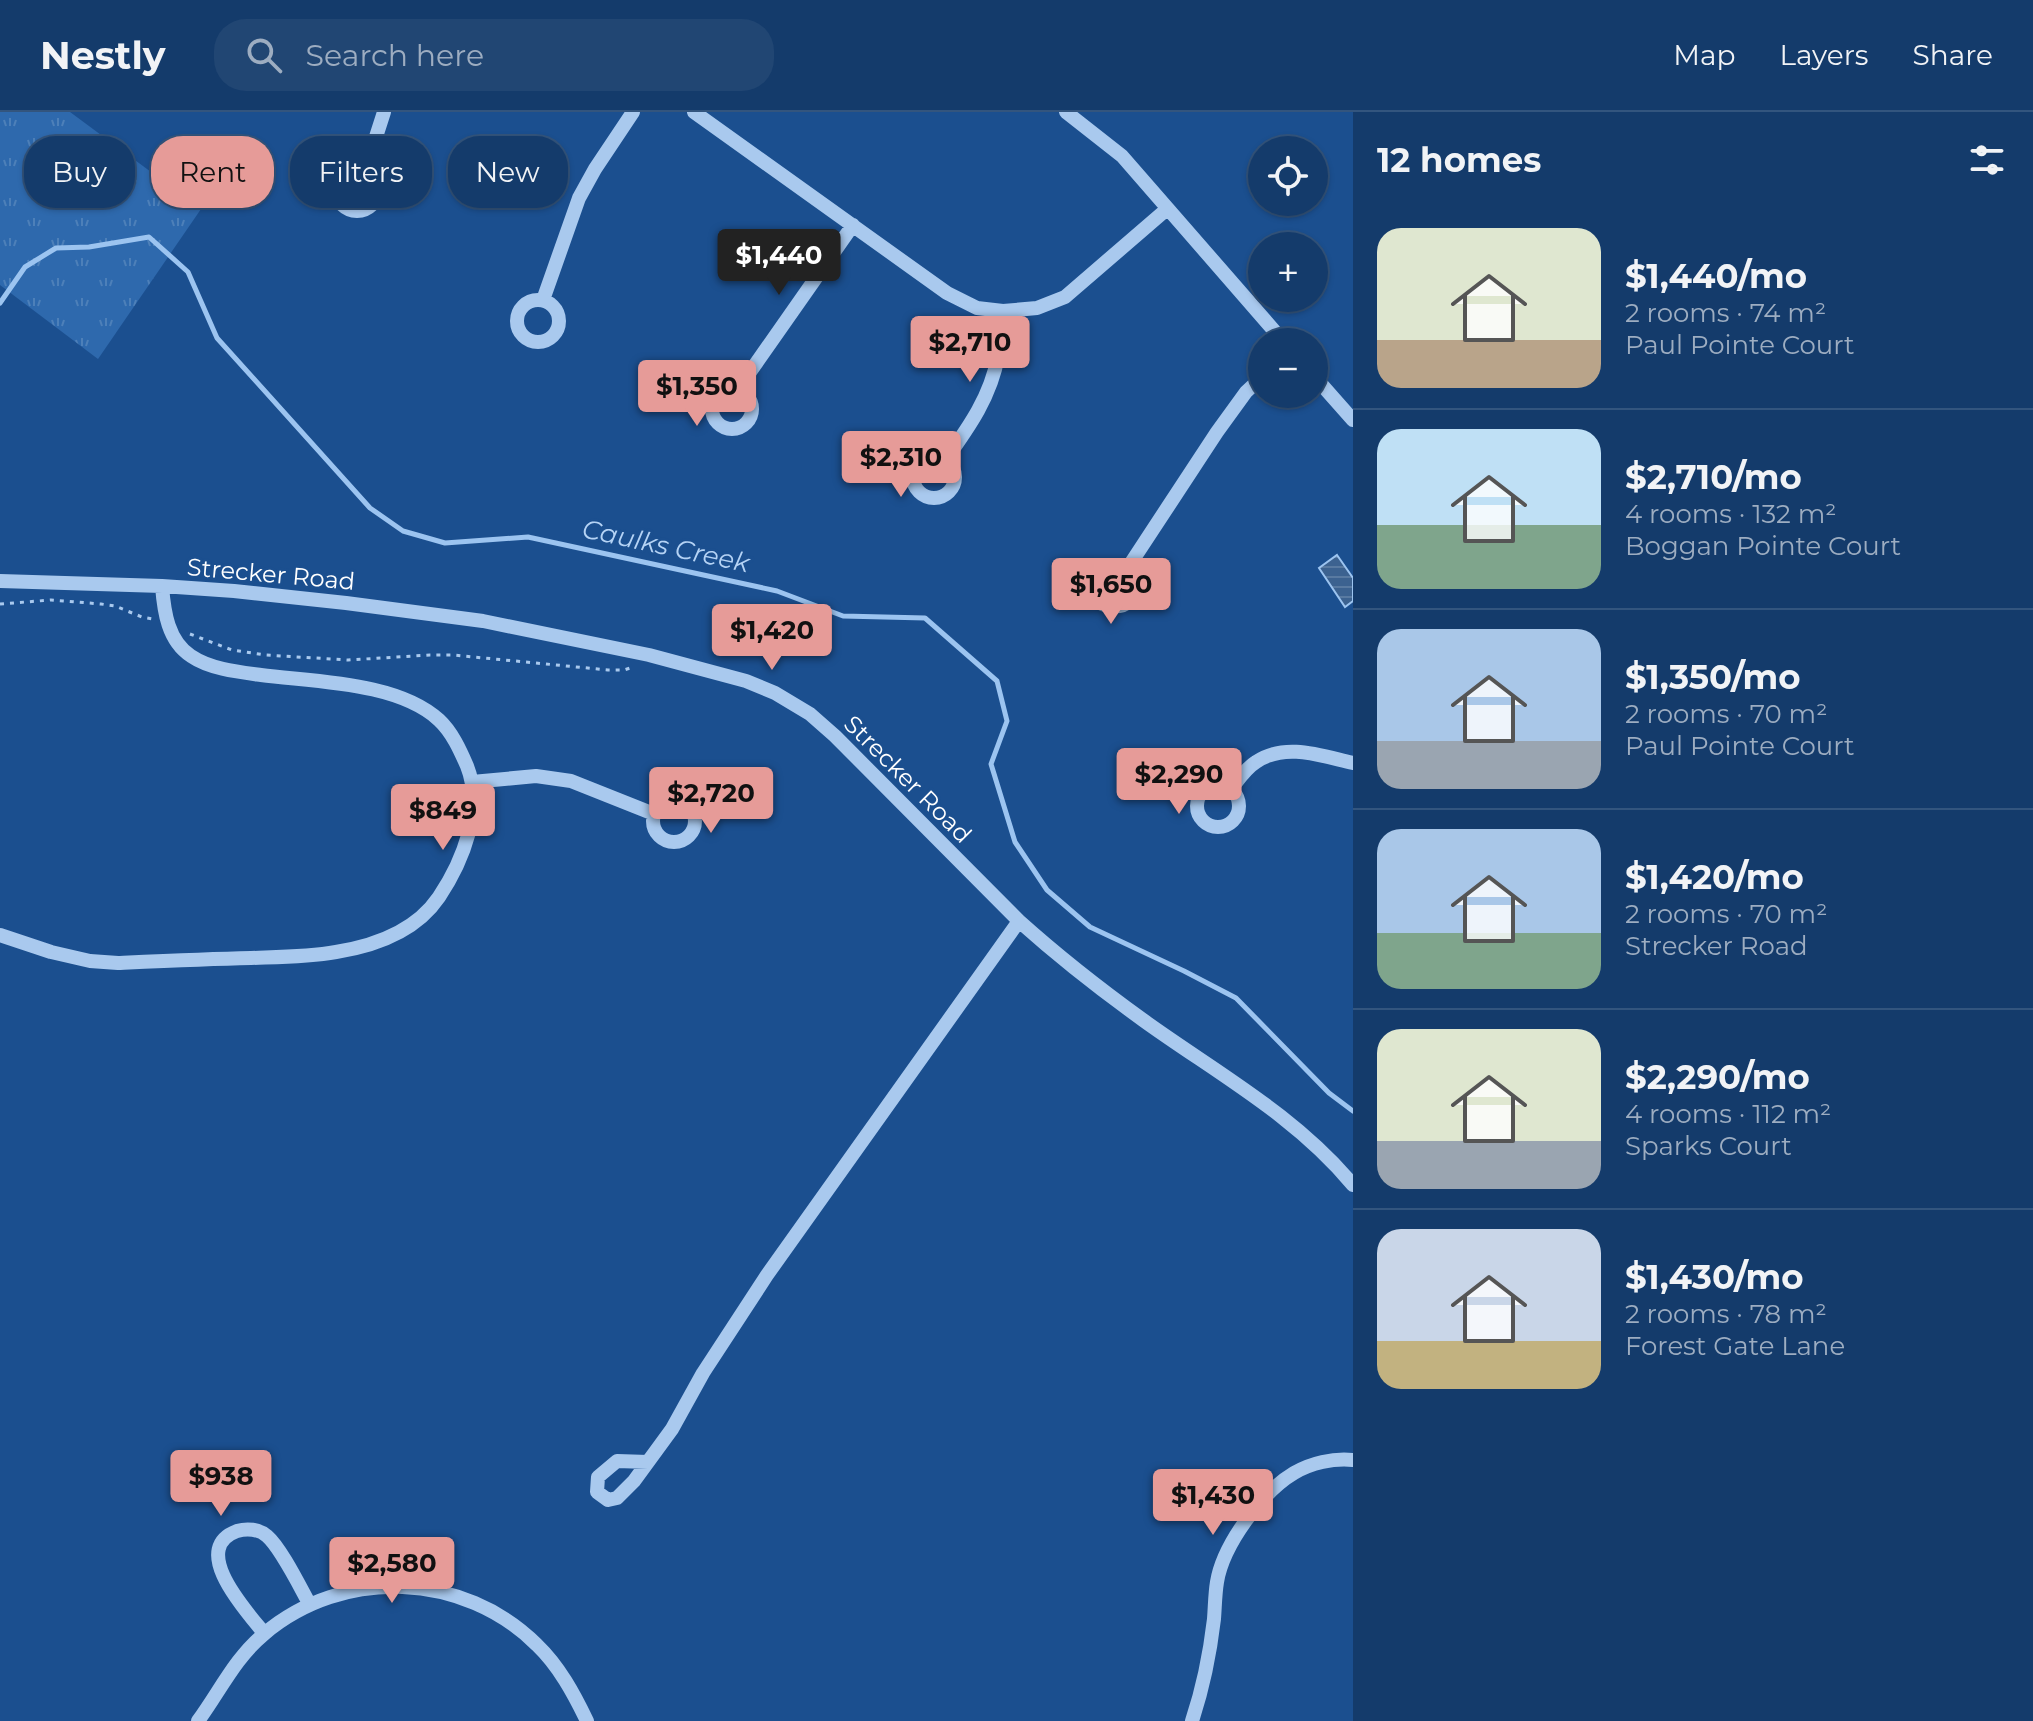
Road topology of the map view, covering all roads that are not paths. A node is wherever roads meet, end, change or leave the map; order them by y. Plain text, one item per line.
1 (384, 112) edge
2 (633, 112) edge
3 (694, 112) edge
4 (1066, 112) edge
5 (376, 136) edge
6 (1167, 209) junction
7 (853, 225) junction
8 (543, 300) dead end
9 (1003, 311) junction
10 (1272, 328) edge
11 (740, 390) dead end
12 (1248, 390) edge
13 (1328, 392) edge
14 (1353, 420) edge
15 (946, 459) dead end
16 (1127, 569) dead end
17 (0, 581) edge
18 (162, 586) junction
19 (1353, 763) edge
20 (472, 782) junction
21 (1231, 789) dead end
22 (654, 814) dead end
23 (1019, 921) junction
24 (0, 935) edge
25 (1353, 1185) edge
26 (1353, 1460) edge
27 (648, 1462) dead end
28 (310, 1605) junction
29 (264, 1633) junction
30 (198, 1721) edge
31 (587, 1721) edge
32 (1192, 1721) edge

1 - 5 street
2 - 8 street
3 - 7 street
4 - 6 street
6 - 9 street
6 - 10 street
7 - 9 street
7 - 11 street
9 - 15 street
12 - 16 street
13 - 14 street
17 - 18 street, Strecker Road
18 - 20 street
18 - 23 street, Strecker Road
19 - 21 street
20 - 22 street
20 - 24 street
23 - 25 street, Strecker Road
23 - 27 street
26 - 32 street
28 - 29 street
28 - 29 street
28 - 31 street
29 - 30 street

